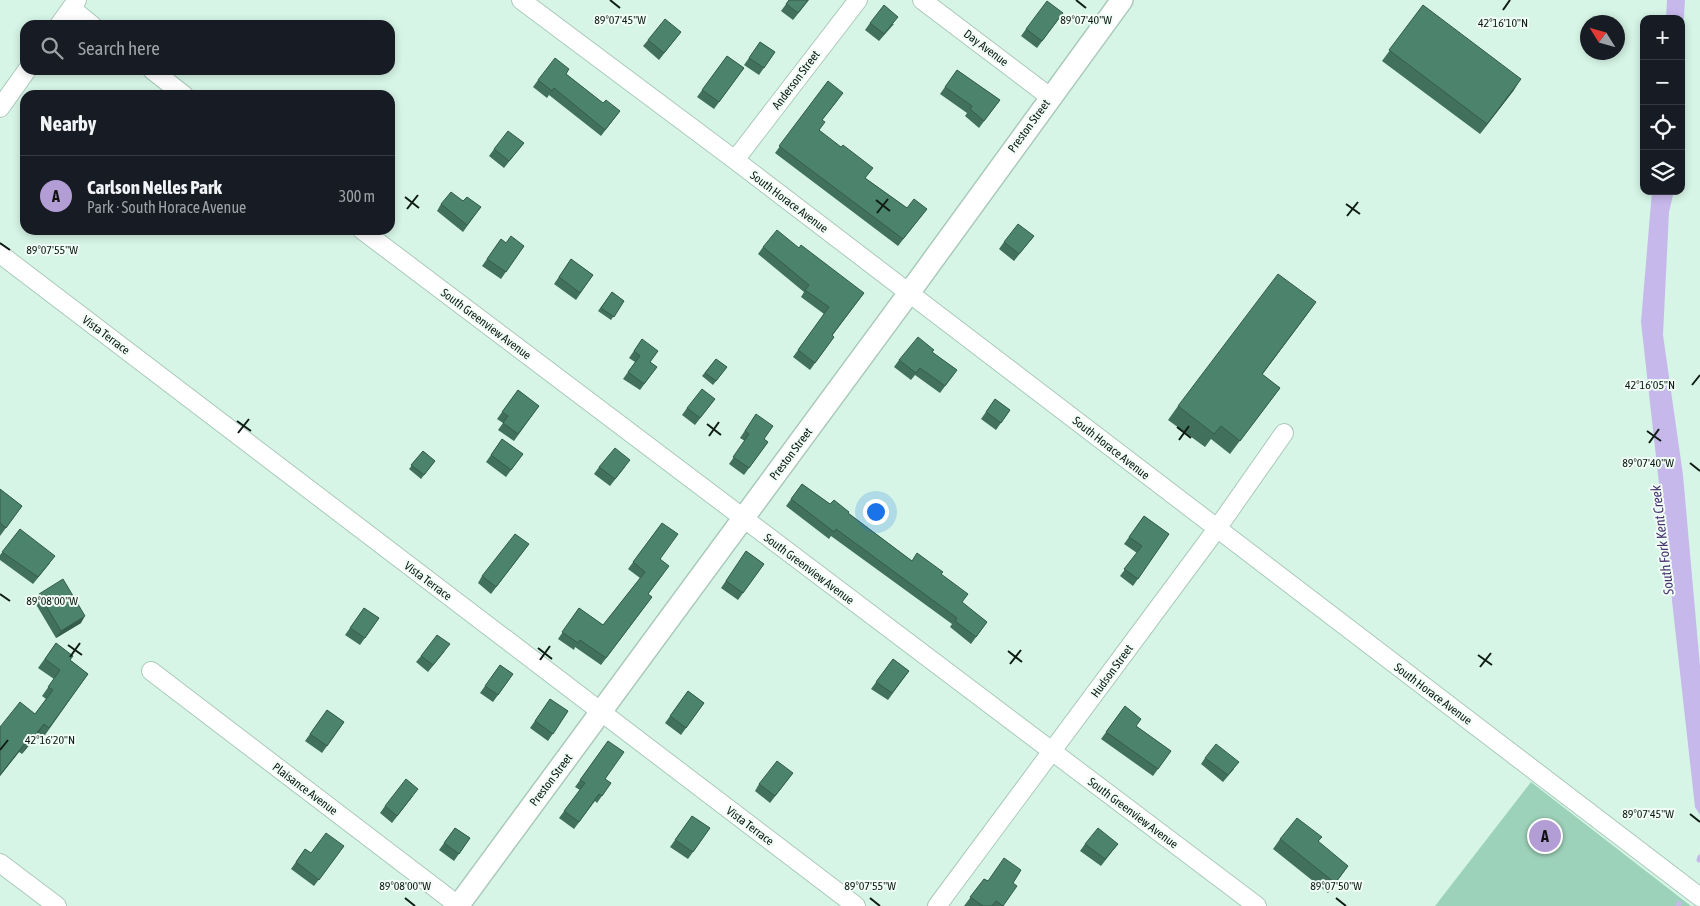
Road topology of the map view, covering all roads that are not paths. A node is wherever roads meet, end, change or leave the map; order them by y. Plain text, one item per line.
1 (521, 0) edge
2 (858, 0) edge
3 (922, 0) edge
4 (1122, 0) edge
5 (74, 4) edge
6 (63, 20) edge
7 (88, 20) edge
8 (23, 75) edge
9 (158, 75) edge
10 (178, 90) edge
11 (1050, 97) junction
12 (0, 108) edge
13 (735, 160) junction
14 (369, 235) edge
15 (0, 254) edge
16 (909, 293) junction
17 (1284, 433) dead end
18 (742, 519) junction
19 (1216, 530) junction
20 (151, 671) dead end
21 (601, 713) junction
22 (1052, 752) junction
23 (0, 863) edge
24 (1700, 897) edge
25 (57, 906) edge
26 (458, 906) edge
27 (856, 906) edge
28 (937, 906) edge
29 (1257, 906) edge

1 - 13 street, South Horace Avenue
2 - 13 street, Anderson Street
3 - 11 street, Day Avenue
4 - 11 street, Preston Street
5 - 6 street
5 - 7 street
8 - 12 street
9 - 10 street
11 - 16 street, Preston Street
13 - 16 street, South Horace Avenue
14 - 18 street, South Greenview Avenue
15 - 21 street, Vista Terrace
16 - 18 street, Preston Street
16 - 19 street, South Horace Avenue
17 - 19 street, Hudson Street
18 - 21 street, Preston Street
18 - 22 street, South Greenview Avenue
19 - 22 street, Hudson Street
19 - 24 street, South Horace Avenue
20 - 26 street, Plaisance Avenue
21 - 26 street, Preston Street
21 - 27 street, Vista Terrace
22 - 28 street, Hudson Street
22 - 29 street, South Greenview Avenue
23 - 25 street

